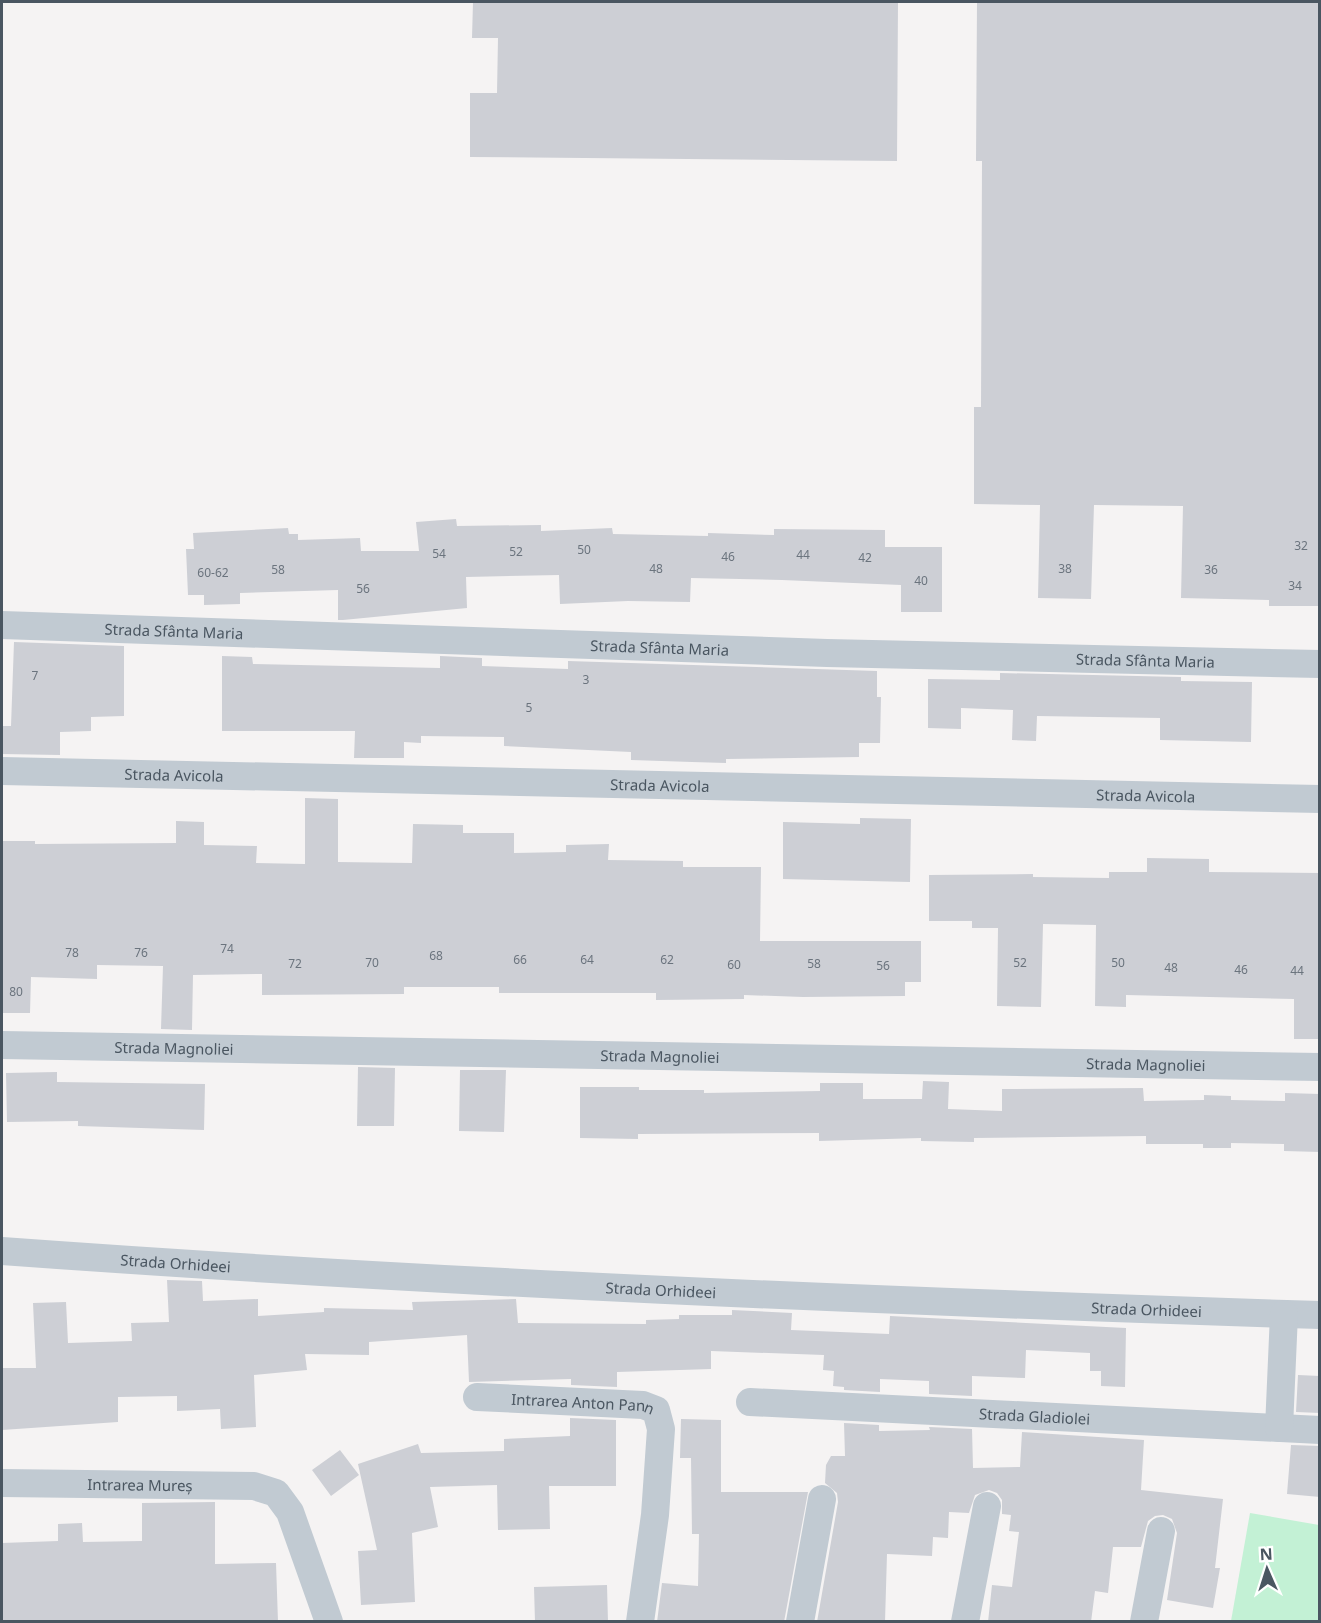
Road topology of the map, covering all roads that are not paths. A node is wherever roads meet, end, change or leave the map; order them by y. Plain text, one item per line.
1 (2, 625) edge
2 (1320, 664) edge
3 (2, 771) edge
4 (1320, 800) edge
5 (2, 1045) edge
6 (1320, 1067) edge
7 (2, 1251) edge
8 (1284, 1314) junction
9 (1320, 1315) edge
10 (477, 1396) dead end
11 (750, 1402) dead end
12 (1279, 1428) junction
13 (1320, 1430) edge
14 (2, 1483) edge
15 (822, 1499) dead end
16 (987, 1506) dead end
17 (1161, 1531) dead end
18 (329, 1622) edge
19 (640, 1622) edge
20 (800, 1622) edge
21 (965, 1622) edge
22 (1144, 1622) edge

1 - 2 street, Strada Sfânta Maria
3 - 4 street, Strada Avicola
5 - 6 street, Strada Magnoliei
7 - 8 street, Strada Orhideei
8 - 9 street, Strada Orhideei
8 - 12 street
10 - 19 street, Intrarea Anton Pann
11 - 12 street, Strada Gladiolei
12 - 13 street, Strada Gladiolei
14 - 18 street, Intrarea Mureș
15 - 20 street
16 - 21 street
17 - 22 street

